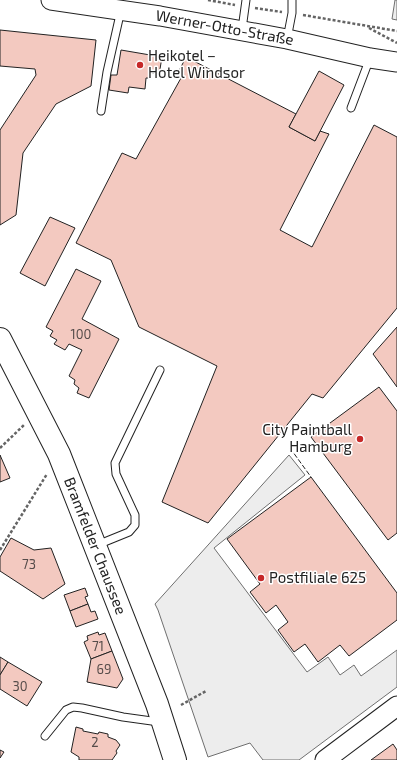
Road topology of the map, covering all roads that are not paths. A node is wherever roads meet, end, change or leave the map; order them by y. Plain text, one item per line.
1 (51, 0) edge
2 (246, 0) edge
3 (292, 0) edge
4 (121, 10) junction
5 (241, 32) junction
6 (287, 39) junction
7 (370, 58) junction
8 (397, 62) edge
9 (351, 108) dead end
10 (101, 111) dead end
11 (0, 339) edge
12 (160, 370) dead end
13 (95, 546) junction
14 (397, 706) edge
15 (163, 722) junction
16 (45, 736) dead end
17 (175, 760) edge
18 (325, 760) edge

1 - 4 main road, Werner-Otto-Straße
2 - 5 lane
3 - 6 lane
4 - 5 main road, Werner-Otto-Straße
4 - 10 lane
5 - 6 main road, Werner-Otto-Straße
6 - 7 main road, Werner-Otto-Straße
7 - 8 main road, Werner-Otto-Straße
7 - 9 lane
11 - 13 main road, Bramfelder Chaussee
12 - 13 lane
13 - 15 main road, Bramfelder Chaussee
14 - 18 main road
15 - 16 lane
15 - 17 main road, Bramfelder Chaussee

